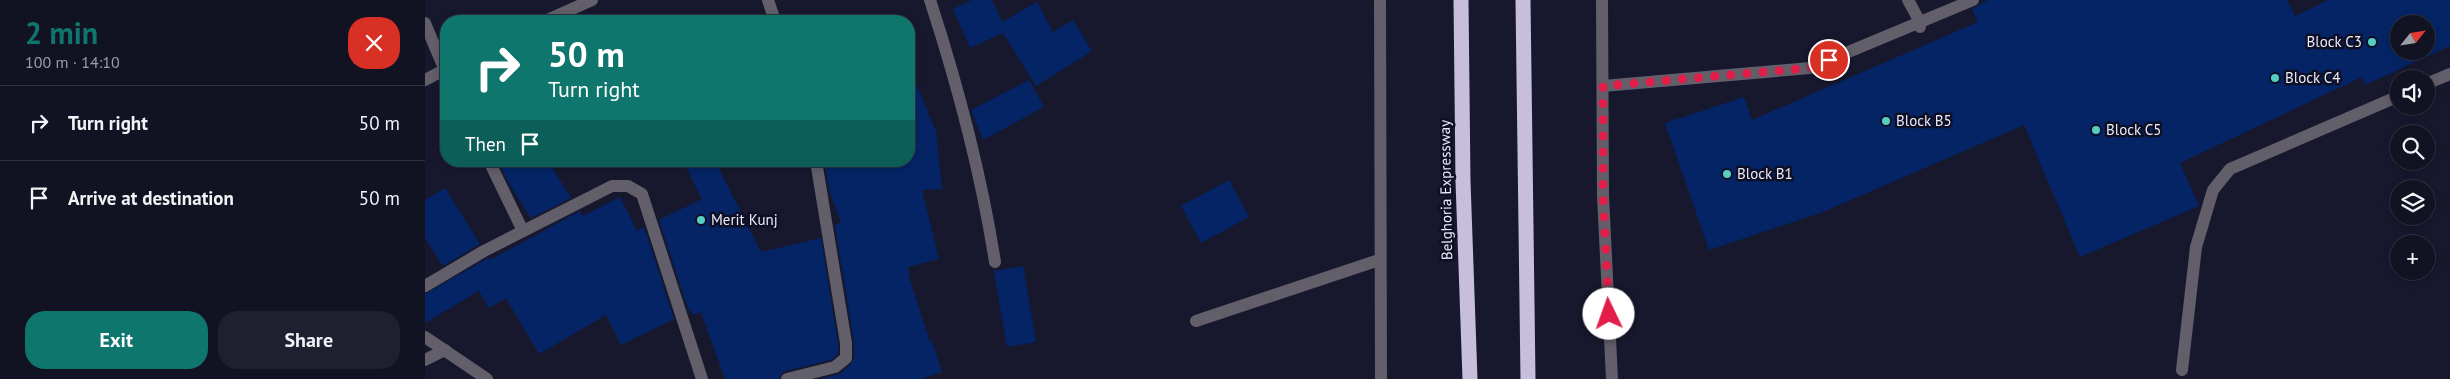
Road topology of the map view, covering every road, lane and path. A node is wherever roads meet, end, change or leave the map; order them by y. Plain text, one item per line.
1 (592, 0) edge
2 (768, 0) edge
3 (930, 0) edge
4 (1380, 0) edge
5 (1461, 0) edge
6 (1523, 0) edge
7 (1602, 0) edge
8 (1908, 0) edge
9 (1973, 0) edge
10 (558, 15) edge
11 (773, 15) edge
12 (425, 23) edge
13 (1920, 25) junction
14 (440, 57) edge
15 (440, 73) edge
16 (2450, 74) edge
17 (425, 80) edge
18 (2435, 80) edge
19 (1603, 86) junction
20 (2390, 100) edge
21 (492, 167) edge
22 (816, 167) edge
23 (523, 231) junction
24 (1379, 260) junction
25 (995, 262) dead end
26 (425, 286) edge
27 (1196, 321) dead end
28 (425, 337) edge
29 (445, 350) junction
30 (425, 360) edge
31 (2182, 370) dead end
32 (487, 379) edge
33 (702, 379) edge
34 (787, 379) edge
35 (1381, 379) edge
36 (1470, 379) edge
37 (1528, 379) edge
38 (1612, 379) edge

1 - 10 street
2 - 11 street
3 - 25 street
4 - 24 street
5 - 36 highway, Belghoria Expressway
6 - 37 highway
7 - 19 street
8 - 13 street
9 - 13 street
12 - 14 street
13 - 19 street
15 - 17 street
16 - 18 street
19 - 38 street
20 - 31 street
21 - 23 street
22 - 34 street
23 - 26 street
23 - 33 street
24 - 27 street
24 - 35 street
28 - 29 street
29 - 30 street
29 - 32 street

